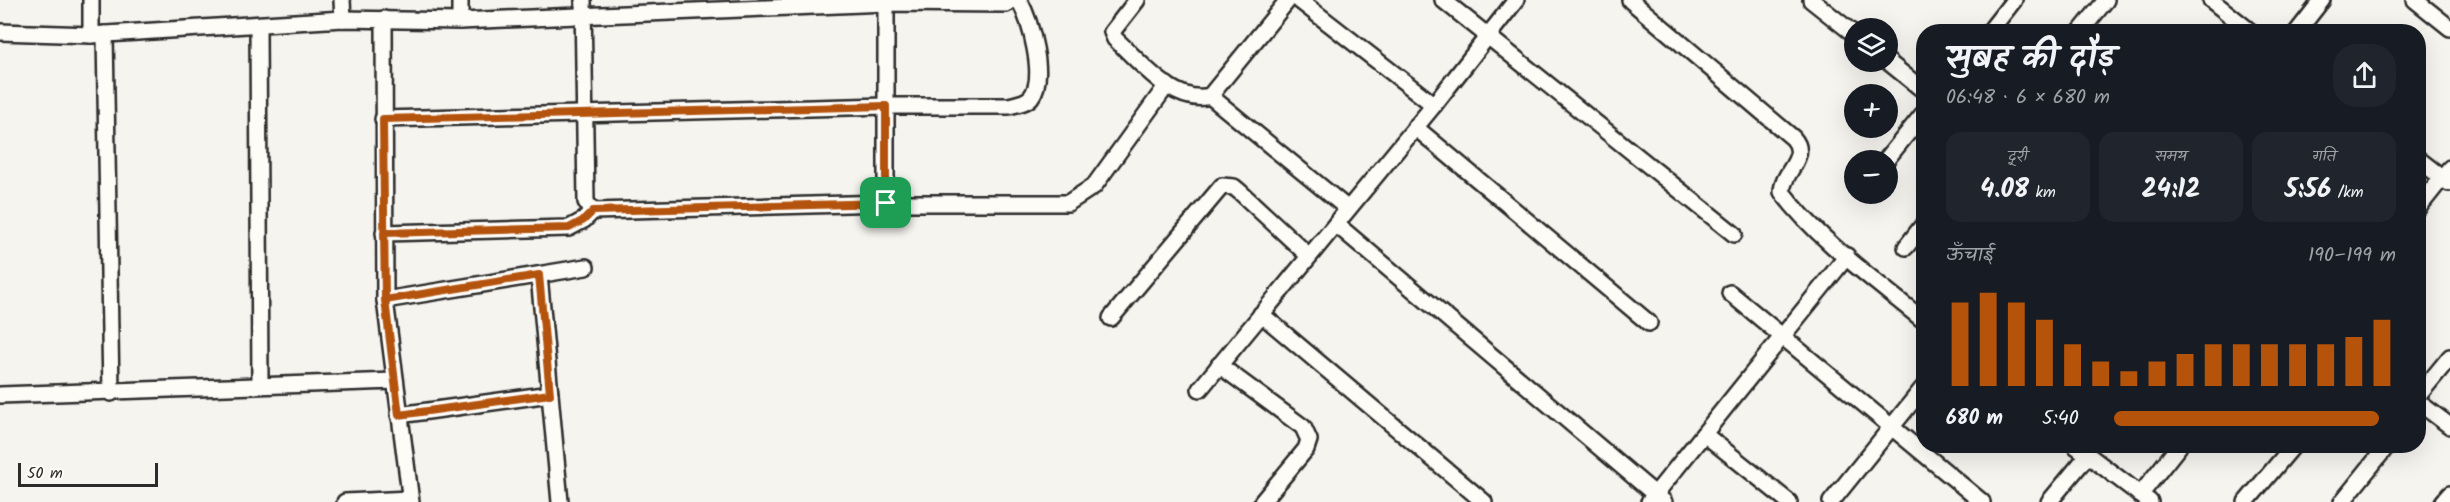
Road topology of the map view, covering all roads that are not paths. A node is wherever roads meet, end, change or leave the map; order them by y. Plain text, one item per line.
1 (91, 0) edge
2 (342, 0) edge
3 (460, 0) edge
4 (583, 0) edge
5 (1013, 0) edge
6 (1019, 0) edge
7 (1137, 0) edge
8 (1288, 0) edge
9 (1299, 0) edge
10 (1443, 0) edge
11 (1630, 0) edge
12 (1812, 0) edge
13 (2014, 0) edge
14 (2106, 0) edge
15 (2211, 0) edge
16 (2322, 0) edge
17 (2415, 0) edge
18 (1512, 1) edge
19 (886, 2) edge
20 (584, 18) junction
21 (342, 19) junction
22 (384, 19) junction
23 (460, 21) junction
24 (1995, 24) edge
25 (2086, 24) edge
26 (2241, 24) edge
27 (2303, 24) edge
28 (258, 25) junction
29 (1844, 26) edge
30 (2450, 28) edge
31 (0, 32) edge
32 (98, 35) junction
33 (1488, 37) junction
34 (1898, 70) edge
35 (1916, 84) edge
36 (1167, 85) junction
37 (1210, 96) junction
38 (1434, 105) junction
39 (886, 106) junction
40 (586, 114) junction
41 (383, 119) junction
42 (1916, 123) edge
43 (1415, 127) junction
44 (1894, 150) edge
45 (2426, 164) edge
46 (2447, 176) edge
47 (2426, 199) edge
48 (886, 203) junction
49 (1348, 209) junction
50 (593, 211) junction
51 (1336, 224) junction
52 (384, 233) junction
53 (1734, 234) dead end
54 (1916, 234) edge
55 (1906, 247) dead end
56 (1310, 256) junction
57 (1847, 256) junction
58 (586, 267) dead end
59 (539, 275) junction
60 (1730, 293) dead end
61 (385, 300) junction
62 (1261, 314) junction
63 (1916, 314) edge
64 (1111, 318) dead end
65 (1649, 323) dead end
66 (1782, 337) junction
67 (2450, 357) edge
68 (1220, 365) junction
69 (395, 381) junction
70 (260, 385) junction
71 (1200, 389) dead end
72 (111, 393) junction
73 (2426, 393) edge
74 (550, 394) junction
75 (0, 395) edge
76 (1916, 397) edge
77 (2426, 408) edge
78 (399, 415) junction
79 (2450, 426) edge
80 (1892, 427) junction
81 (1704, 434) junction
82 (1916, 447) edge
83 (1923, 453) edge
84 (2080, 453) edge
85 (2086, 453) edge
86 (2174, 453) edge
87 (2287, 453) edge
88 (2382, 453) edge
89 (2450, 494) edge
90 (2145, 498) edge
91 (410, 500) edge
92 (1656, 500) edge
93 (347, 502) edge
94 (560, 502) edge
95 (1262, 502) edge
96 (1484, 502) edge
97 (1789, 502) edge
98 (1831, 502) edge
99 (1982, 502) edge
100 (2049, 502) edge
101 (2246, 502) edge
102 (2342, 502) edge
103 (2443, 502) edge

1 - 32 street
2 - 21 street
3 - 23 street
4 - 20 street
5 - 19 street
6 - 39 street
7 - 36 street
8 - 37 street
9 - 38 street
10 - 33 street
11 - 57 street
12 - 29 street
13 - 24 street
14 - 25 street
15 - 26 street
16 - 27 street
17 - 30 street
18 - 33 street
19 - 20 street
19 - 39 street
20 - 23 street
20 - 40 street
21 - 22 street
21 - 28 street
22 - 23 street
22 - 41 street
28 - 32 street
28 - 70 street
31 - 32 street
32 - 72 street
33 - 38 street
33 - 53 street
34 - 35 street
36 - 37 street
36 - 48 street
37 - 49 street
38 - 43 street
39 - 40 street
39 - 48 street
40 - 41 street
40 - 50 street
41 - 52 street
42 - 44 street
43 - 49 street
43 - 65 street
45 - 46 street
46 - 47 street
48 - 50 street
49 - 51 street
50 - 52 street
51 - 56 street
51 - 92 street
52 - 61 street
54 - 55 street
56 - 62 street
56 - 64 street
57 - 63 street
57 - 66 street
58 - 59 street
59 - 61 street
59 - 74 street
60 - 66 street
61 - 69 street
62 - 68 street
62 - 96 street
66 - 80 street
66 - 81 street
67 - 73 street
68 - 71 street
68 - 95 street
69 - 70 street
69 - 78 street
70 - 72 street
72 - 75 street
74 - 78 street
74 - 94 street
76 - 80 street
77 - 79 street
78 - 91 street
80 - 82 street
80 - 98 street
81 - 92 street
81 - 97 street
83 - 99 street
84 - 100 street
85 - 90 street
86 - 90 street
87 - 101 street
88 - 102 street
89 - 103 street
91 - 93 street

